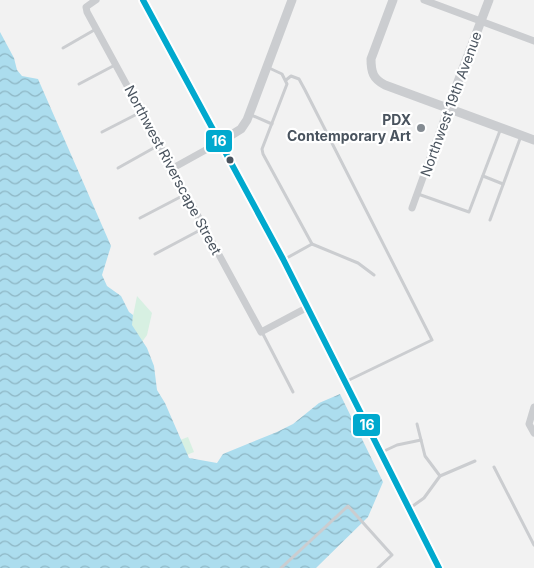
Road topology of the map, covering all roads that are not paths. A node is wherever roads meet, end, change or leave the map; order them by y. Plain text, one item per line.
1 (96, 0) edge
2 (143, 0) edge
3 (292, 0) edge
4 (393, 0) edge
5 (424, 0) edge
6 (489, 0) edge
7 (481, 21) junction
8 (96, 29) junction
9 (534, 41) edge
10 (63, 48) dead end
11 (116, 65) junction
12 (266, 67) junction
13 (286, 80) junction
14 (79, 84) dead end
15 (448, 108) junction
16 (142, 112) junction
17 (249, 114) junction
18 (272, 124) junction
19 (501, 128) junction
20 (102, 132) dead end
21 (521, 135) junction
22 (534, 140) edge
23 (220, 142) junction
24 (159, 144) junction
25 (118, 168) dead end
26 (173, 168) junction
27 (483, 176) junction
28 (503, 184) junction
29 (186, 194) junction
30 (418, 194) junction
31 (412, 208) dead end
32 (140, 218) dead end
33 (490, 220) dead end
34 (205, 228) junction
35 (312, 244) junction
36 (155, 254) dead end
37 (284, 259) junction
38 (374, 275) dead end
39 (308, 307) junction
40 (261, 332) junction
41 (346, 382) junction
42 (293, 392) dead end
43 (534, 408) edge
44 (418, 424) dead end
45 (533, 432) edge
46 (421, 440) junction
47 (382, 452) junction
48 (475, 461) dead end
49 (494, 468) dead end
50 (440, 476) junction
51 (409, 508) junction
52 (534, 545) edge
53 (281, 568) edge
54 (378, 568) edge
55 (440, 568) edge

1 - 8 street, Northwest Riverscape Street
2 - 23 main road
3 - 12 street
4 - 15 street
5 - 7 street
6 - 7 street, Northwest 19th Avenue
7 - 9 street
7 - 15 street, Northwest 19th Avenue
8 - 10 lane
8 - 11 street, Northwest Riverscape Street
11 - 14 lane
11 - 16 street, Northwest Riverscape Street
12 - 13 lane
12 - 17 street
13 - 18 lane
13 - 41 lane
15 - 19 street
15 - 30 street, Northwest 19th Avenue
16 - 20 lane
16 - 24 street, Northwest Riverscape Street
17 - 18 lane
17 - 23 street
18 - 35 lane
19 - 21 street
19 - 27 lane
21 - 22 street
21 - 28 lane
23 - 26 street
23 - 37 main road
24 - 25 lane
24 - 26 street, Northwest Riverscape Street
26 - 29 street, Northwest Riverscape Street
27 - 28 lane
27 - 30 lane
28 - 33 lane
29 - 32 lane
29 - 34 street, Northwest Riverscape Street
30 - 31 street, Northwest 19th Avenue
34 - 36 lane
34 - 40 street, Northwest Riverscape Street
35 - 37 lane
35 - 38 lane
37 - 39 main road
39 - 40 street
39 - 41 main road
40 - 42 lane
41 - 47 main road
43 - 45 street
44 - 46 lane
46 - 47 lane
46 - 50 lane
47 - 51 main road
48 - 50 lane
49 - 52 lane
50 - 51 lane
51 - 55 main road
53 - 54 lane

